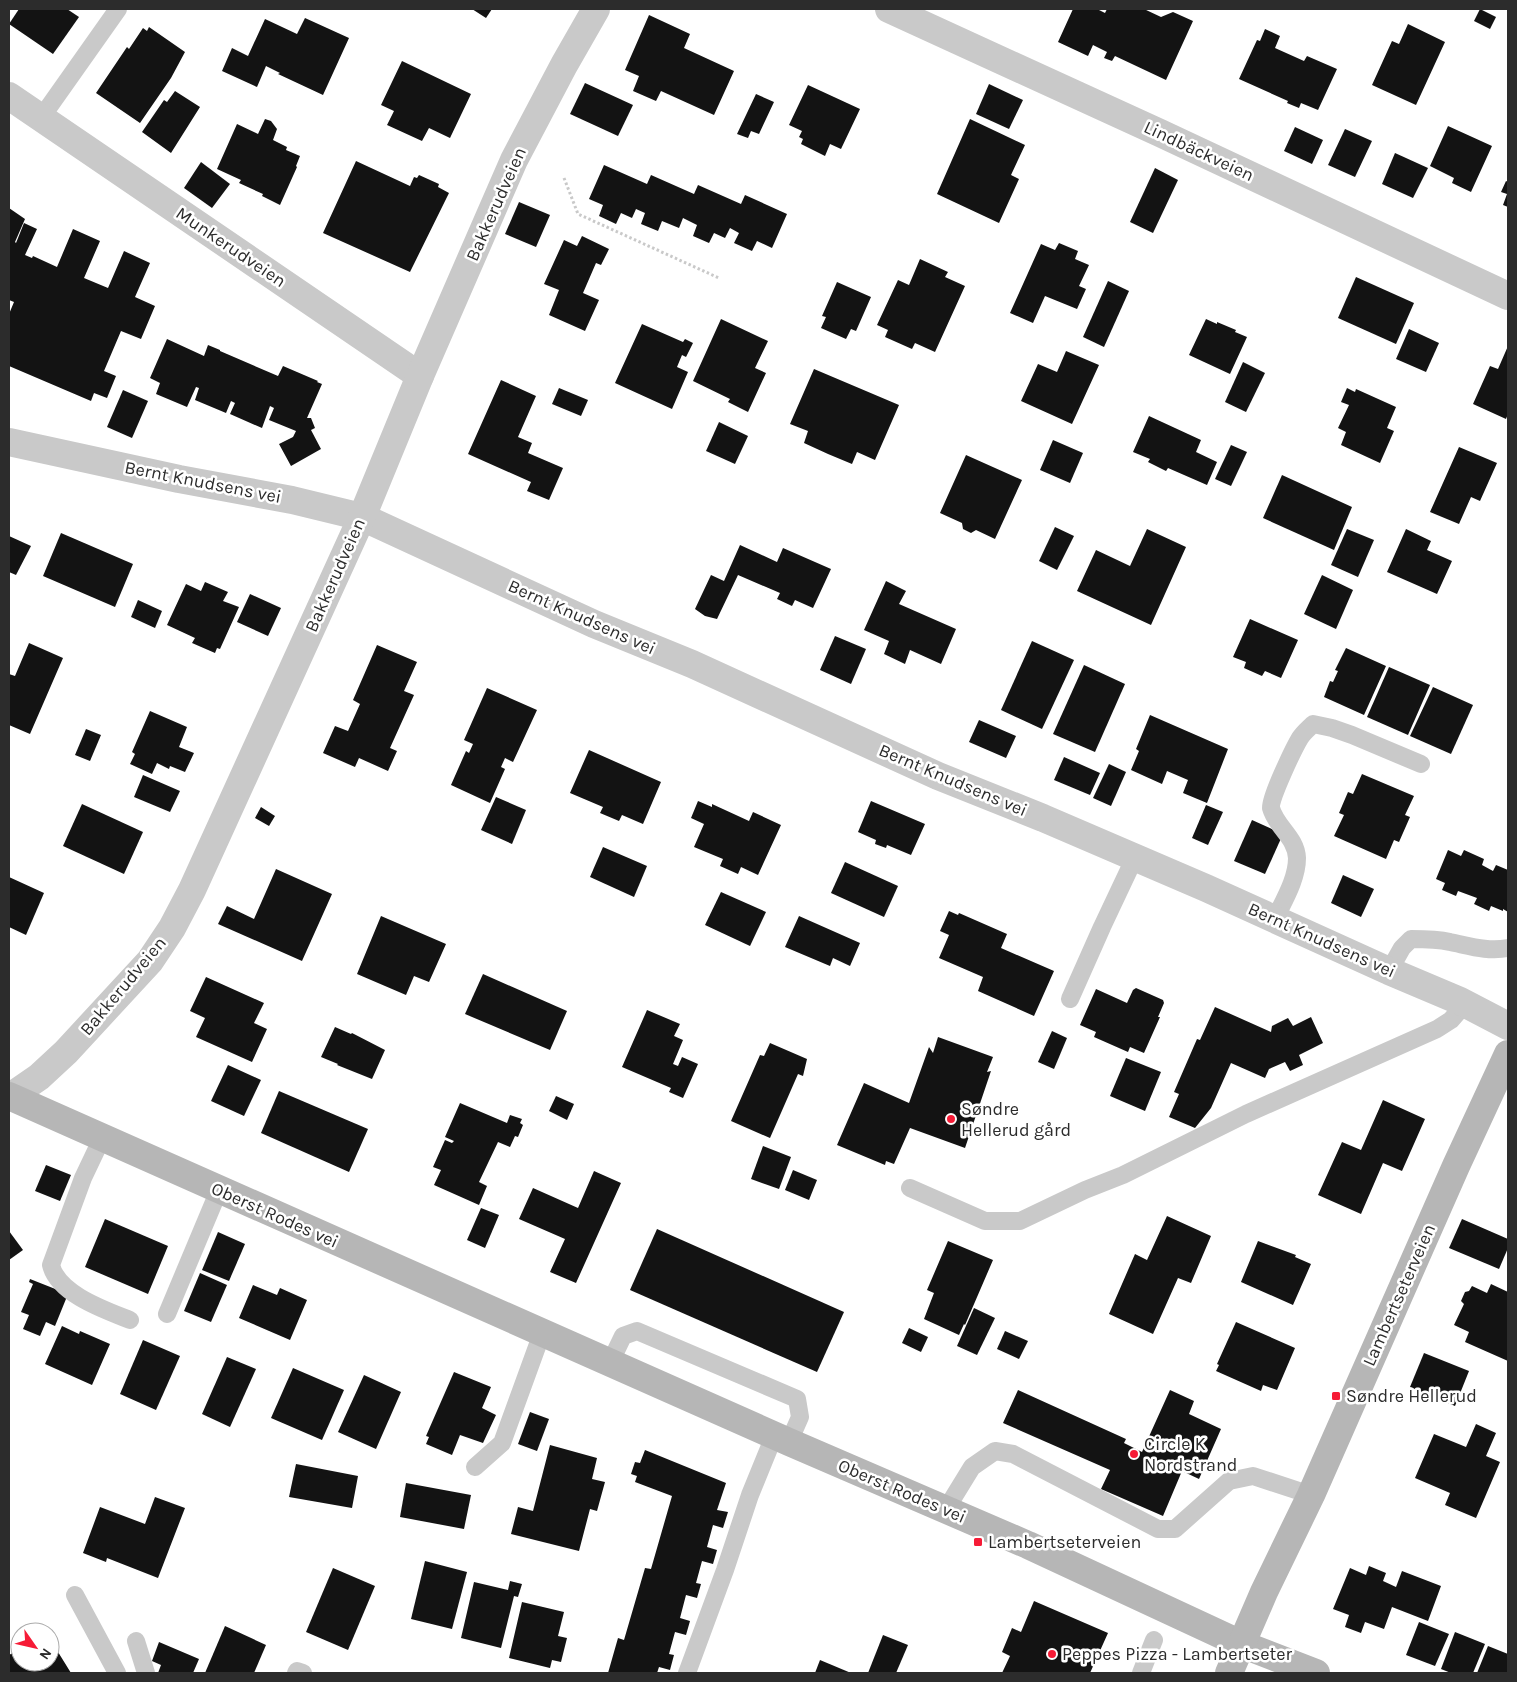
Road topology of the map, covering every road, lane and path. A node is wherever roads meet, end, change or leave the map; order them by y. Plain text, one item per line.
1 (118, 9) edge
2 (596, 9) edge
3 (889, 9) edge
4 (9, 96) edge
5 (41, 118) junction
6 (564, 178) dead end
7 (719, 278) dead end
8 (1508, 296) edge
9 (420, 376) junction
10 (9, 442) edge
11 (362, 517) junction
12 (1421, 764) dead end
13 (1135, 857) junction
14 (1276, 919) junction
15 (1508, 948) edge
16 (1389, 971) junction
17 (1070, 999) dead end
18 (1465, 1004) junction
19 (1508, 1026) edge
20 (1508, 1054) edge
21 (10, 1097) edge
22 (102, 1138) junction
23 (910, 1188) dead end
24 (219, 1190) junction
25 (167, 1314) dead end
26 (130, 1320) dead end
27 (542, 1333) junction
28 (610, 1363) junction
29 (782, 1439) junction
30 (475, 1467) dead end
31 (1311, 1495) junction
32 (945, 1510) junction
33 (75, 1595) dead end
34 (1154, 1640) dead end
35 (136, 1641) dead end
36 (1241, 1644) junction
37 (117, 1673) edge
38 (146, 1673) edge
39 (296, 1673) edge
40 (303, 1673) edge
41 (687, 1673) edge
42 (1141, 1673) edge
43 (1229, 1673) edge
44 (1316, 1673) edge

1 - 5 lane
2 - 9 street, Bakkerudveien
3 - 8 street, Lindbäckveien
4 - 5 street, Munkerudveien
5 - 9 street, Munkerudveien
6 - 7 path
9 - 11 street, Bakkerudveien
10 - 11 street, Bernt Knudsens vei
11 - 13 street, Bernt Knudsens vei
11 - 21 street, Bakkerudveien
12 - 14 lane
13 - 14 street, Bernt Knudsens vei
13 - 17 lane
14 - 16 street, Bernt Knudsens vei
15 - 16 lane
16 - 18 street, Bernt Knudsens vei
18 - 19 street, Bernt Knudsens vei
18 - 23 lane
20 - 31 street, Lambertseterveien
21 - 22 street, Oberst Rodes vei
22 - 24 street, Oberst Rodes vei
22 - 26 lane
24 - 25 lane
24 - 27 street, Oberst Rodes vei
27 - 28 street, Oberst Rodes vei
27 - 30 lane
28 - 29 street, Oberst Rodes vei
28 - 29 lane
29 - 32 street, Oberst Rodes vei
29 - 41 lane
31 - 32 lane
31 - 36 street, Lambertseterveien
32 - 36 street, Oberst Rodes vei
33 - 37 lane
34 - 42 lane
35 - 38 lane
36 - 43 street, Lambertseterveien
36 - 44 street, Oberst Rodes vei
39 - 40 lane

